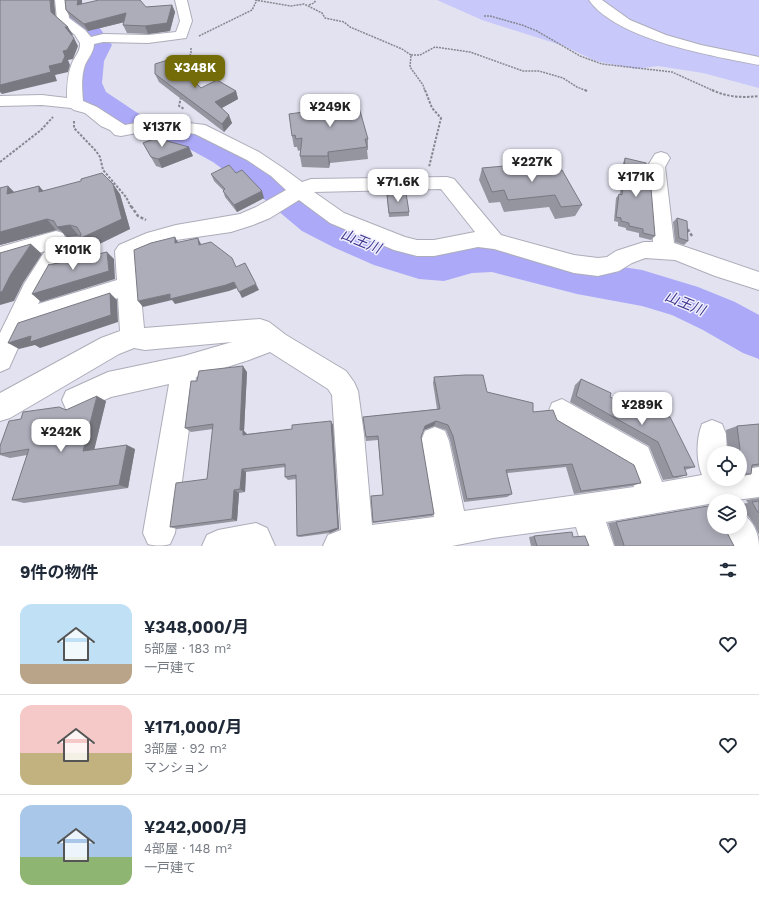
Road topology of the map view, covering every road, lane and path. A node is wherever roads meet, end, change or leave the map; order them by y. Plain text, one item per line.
1 (61, 0) edge
2 (181, 0) edge
3 (256, 0) edge
4 (316, 0) edge
5 (595, 0) edge
6 (308, 6) junction
7 (484, 16) dead end
8 (184, 38) junction
9 (87, 42) junction
10 (411, 55) junction
11 (759, 61) edge
12 (183, 76) edge
13 (587, 91) dead end
14 (182, 96) edge
15 (759, 96) edge
16 (0, 101) edge
17 (73, 104) junction
18 (199, 129) junction
19 (661, 158) dead end
20 (0, 162) edge
21 (447, 184) junction
22 (294, 194) junction
23 (683, 222) edge
24 (171, 234) junction
25 (494, 241) junction
26 (697, 242) dead end
27 (79, 245) edge
28 (56, 250) junction
29 (664, 251) junction
30 (0, 256) edge
31 (759, 281) edge
32 (127, 286) junction
33 (18, 320) junction
34 (134, 337) junction
35 (272, 340) junction
36 (0, 360) edge
37 (184, 368) junction
38 (75, 400) dead end
39 (0, 408) edge
40 (562, 413) dead end
41 (712, 434) dead end
42 (435, 441) dead end
43 (713, 446) edge
44 (759, 482) edge
45 (747, 483) edge
46 (708, 486) edge
47 (653, 499) junction
48 (587, 510) junction
49 (452, 530) junction
50 (159, 533) dead end
51 (740, 534) edge
52 (352, 545) edge
53 (218, 546) edge
54 (259, 546) edge
55 (598, 546) edge
56 (747, 546) edge

1 - 9 street
2 - 8 street
3 - 6 path
3 - 8 path
4 - 6 path
5 - 11 street
6 - 10 path
7 - 15 path
8 - 9 street
8 - 12 path
9 - 17 street
10 - 13 path
10 - 21 path
14 - 18 path
16 - 17 street
17 - 18 street
17 - 20 path
17 - 24 path
18 - 22 street
19 - 29 street
21 - 22 street
21 - 25 street
22 - 24 street
22 - 25 street
23 - 26 path
24 - 32 street
25 - 29 street
27 - 28 street
28 - 30 street
28 - 33 street
29 - 31 street
32 - 33 street
32 - 34 street
33 - 36 street
34 - 35 street
34 - 39 street
35 - 37 street
35 - 52 street
37 - 38 street
37 - 50 street
40 - 47 street
41 - 43 street
42 - 49 street
44 - 45 street
46 - 47 street
47 - 48 street
48 - 49 street
48 - 55 street
49 - 52 street
51 - 56 street
53 - 54 street

